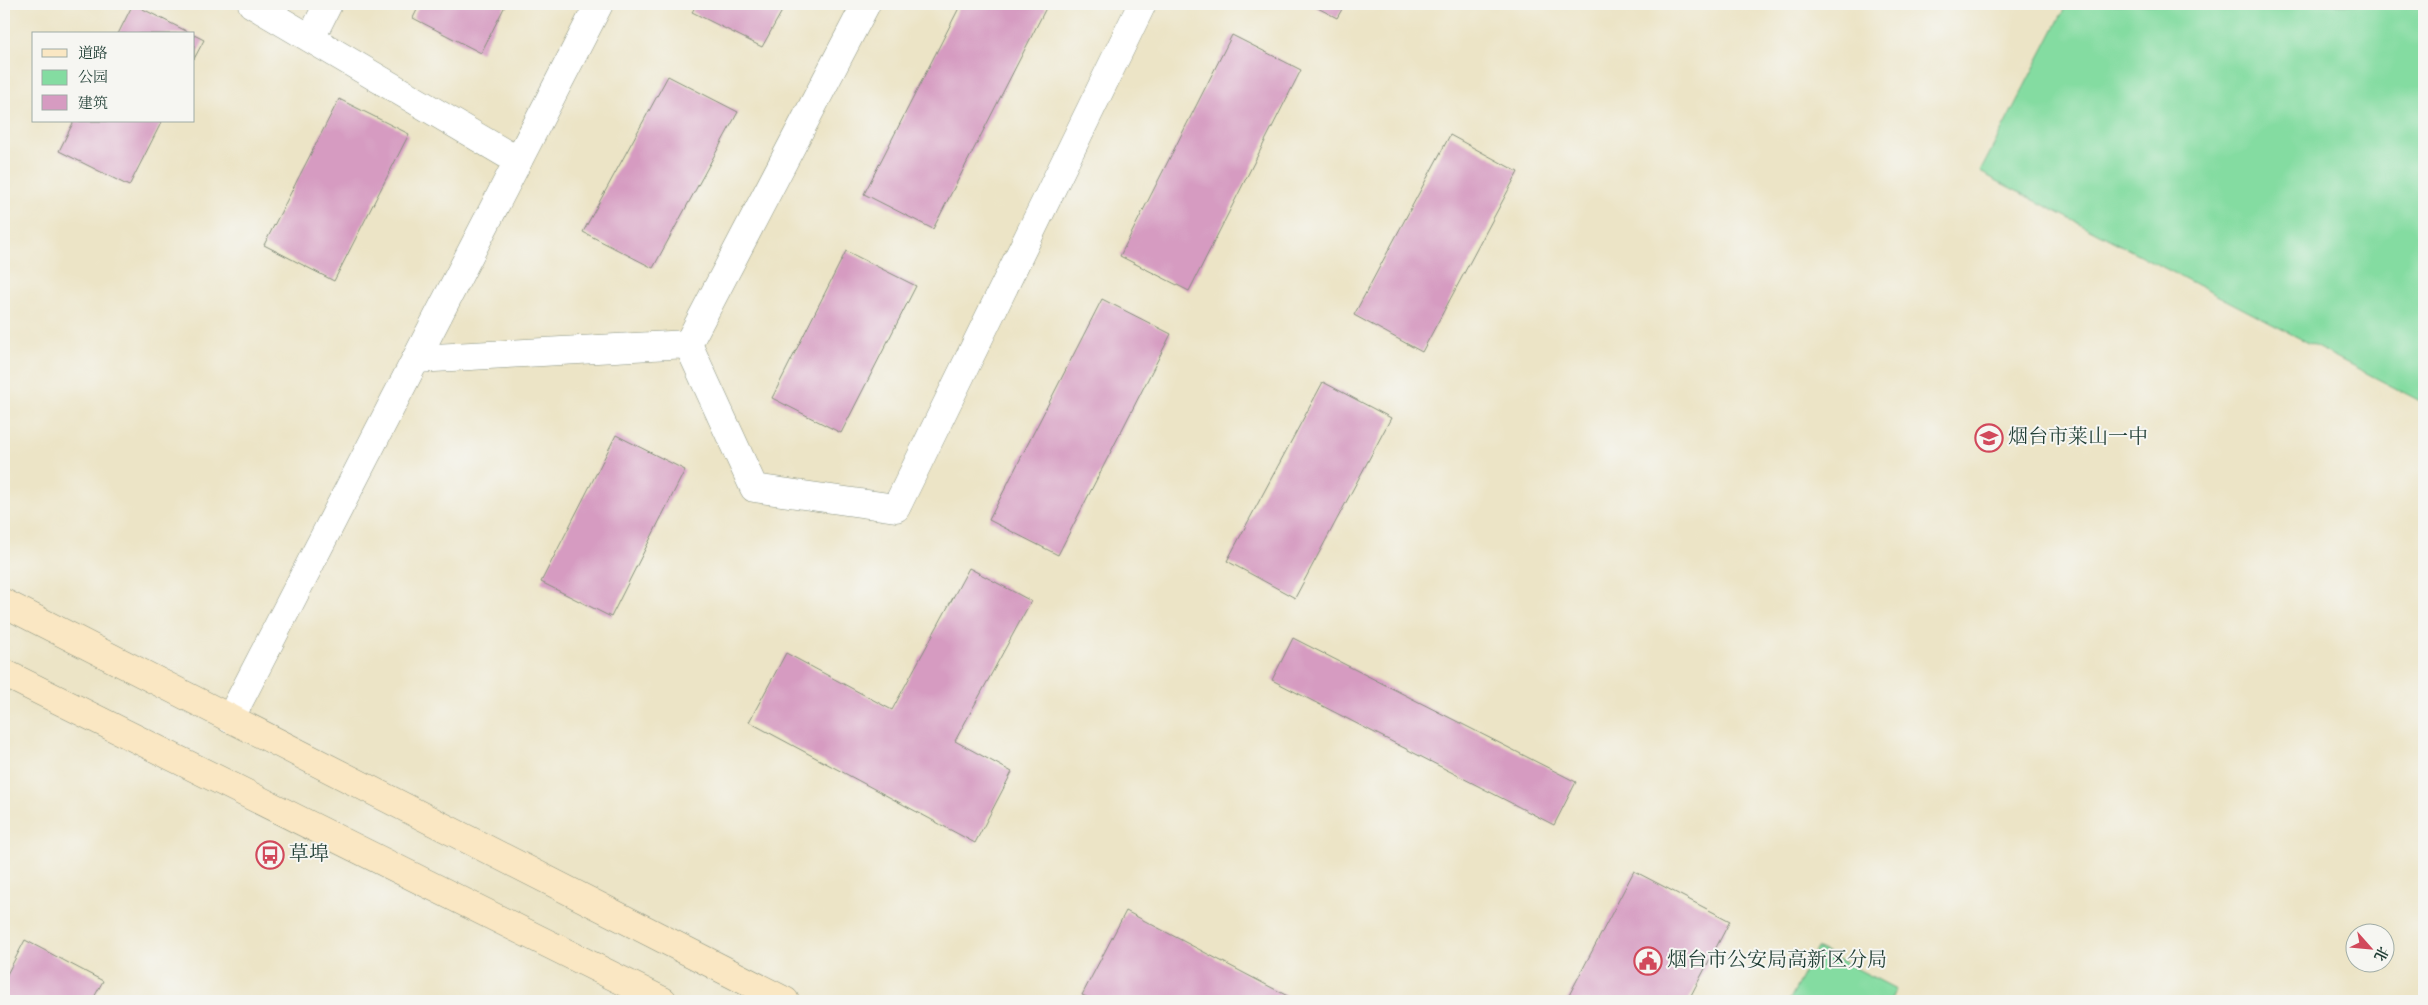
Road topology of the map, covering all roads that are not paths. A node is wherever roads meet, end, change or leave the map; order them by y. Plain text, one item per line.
1 (252, 4) edge
2 (328, 4) edge
3 (599, 4) edge
4 (866, 4) edge
5 (1142, 4) edge
6 (311, 38) junction
7 (518, 161) junction
8 (688, 344) junction
9 (416, 359) junction
10 (4, 603) edge
11 (4, 673) edge
12 (230, 719) junction
13 (663, 1001) edge
14 (784, 1001) edge

1 - 6 street
2 - 6 street
3 - 7 street
4 - 8 street
5 - 8 street
6 - 7 street
7 - 9 street
8 - 9 street
9 - 12 street
10 - 12 street
11 - 13 street
12 - 14 street

